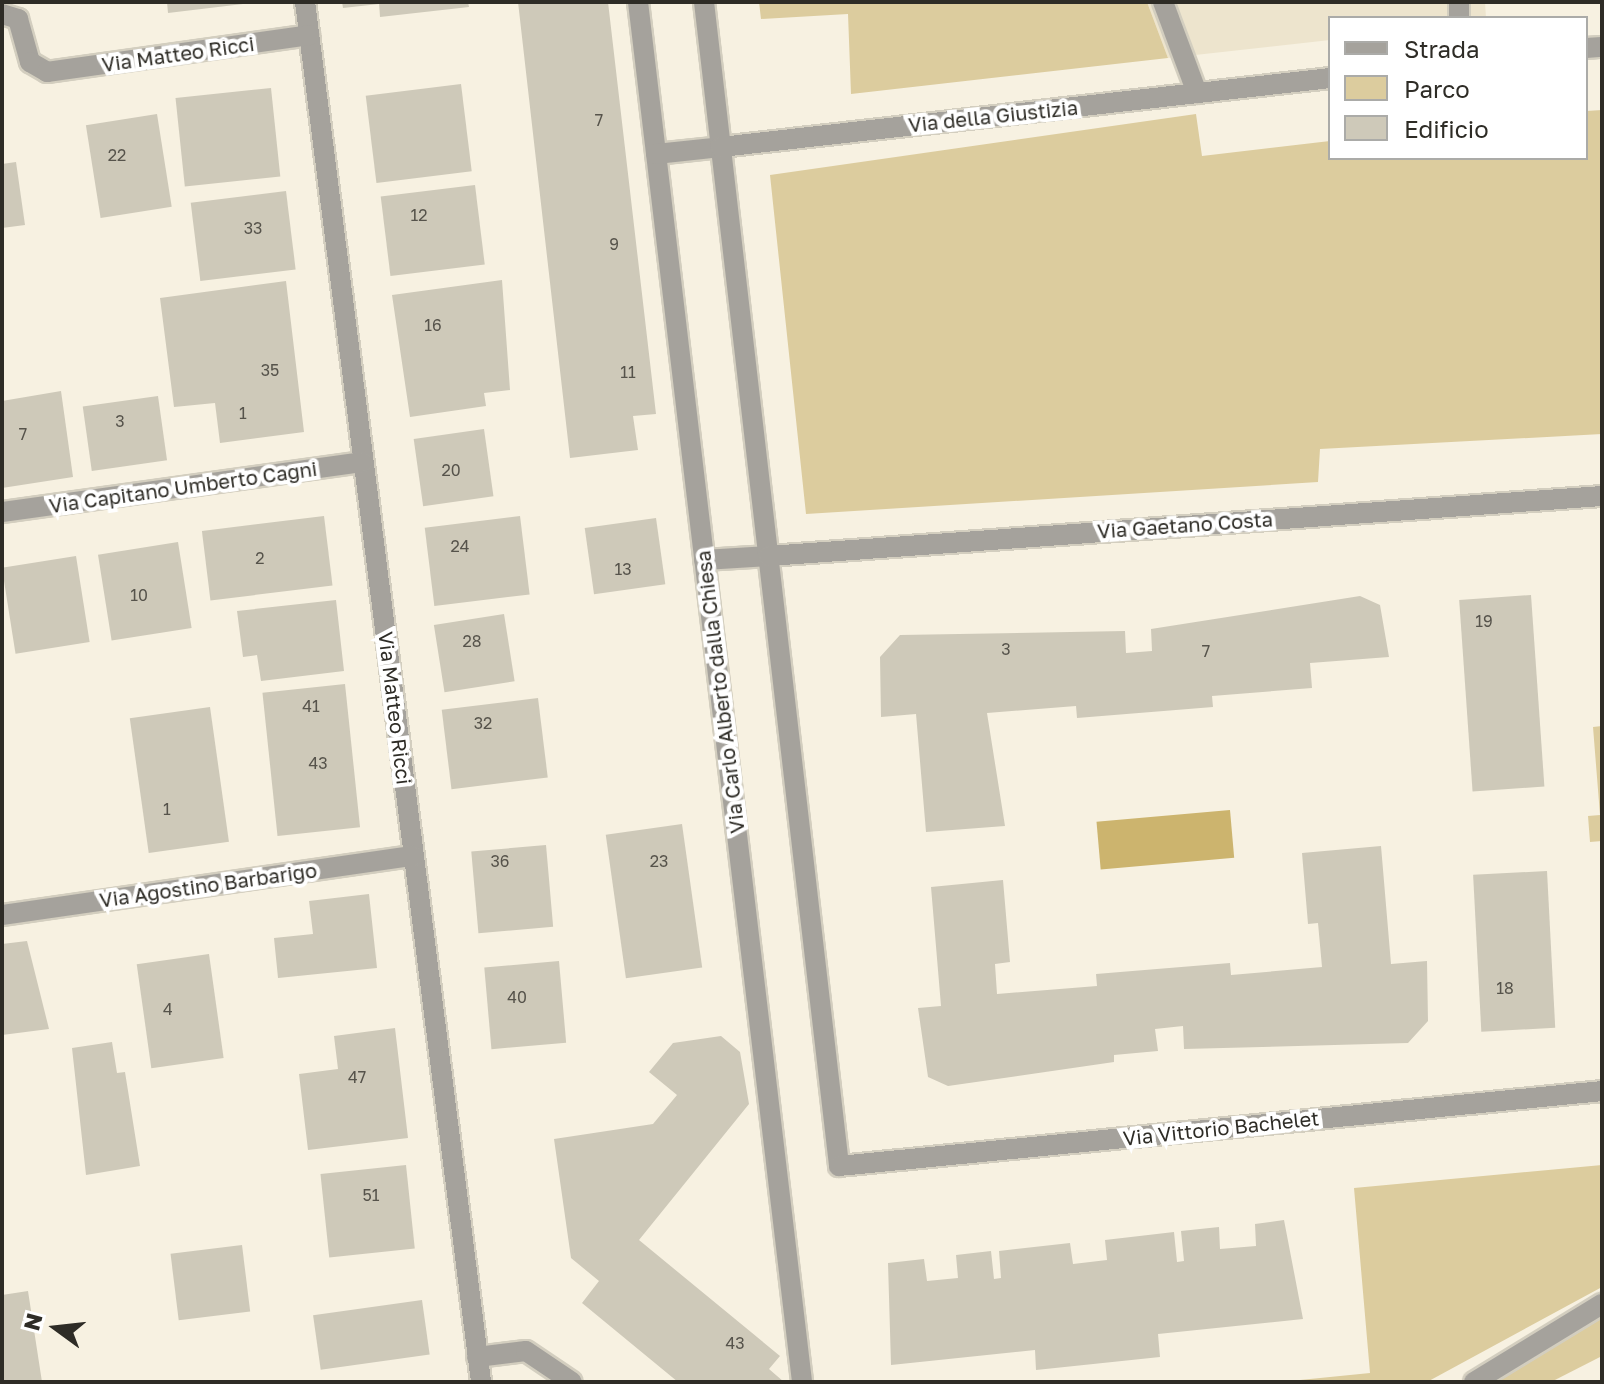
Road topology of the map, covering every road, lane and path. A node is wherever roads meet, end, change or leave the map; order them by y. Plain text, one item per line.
1 (305, 2) edge
2 (638, 2) edge
3 (704, 2) edge
4 (1163, 2) edge
5 (2, 14) edge
6 (309, 35) junction
7 (1328, 78) edge
8 (1197, 93) junction
9 (721, 147) junction
10 (656, 154) junction
11 (363, 462) junction
12 (1602, 496) edge
13 (2, 512) edge
14 (769, 556) junction
15 (704, 560) junction
16 (413, 856) junction
17 (2, 915) edge
18 (1602, 1091) edge
19 (1602, 1304) edge
20 (477, 1357) junction
21 (481, 1382) edge
22 (572, 1382) edge
23 (802, 1382) edge
24 (1474, 1382) edge

1 - 6 street, Via Matteo Ricci
2 - 10 street, Via Carlo Alberto dalla Chiesa
3 - 9 street
4 - 8 street
5 - 6 street, Via Matteo Ricci
6 - 11 street, Via Matteo Ricci
7 - 8 street, Via della Giustizia
8 - 9 street, Via della Giustizia
9 - 10 street, Via della Giustizia
9 - 14 street
10 - 15 street, Via Carlo Alberto dalla Chiesa
11 - 13 street, Via Capitano Umberto Cagni
11 - 16 street, Via Matteo Ricci
12 - 14 street, Via Gaetano Costa
14 - 15 street, Via Gaetano Costa
14 - 18 street, Via Vittorio Bachelet
15 - 23 street, Via Carlo Alberto dalla Chiesa
16 - 17 street, Via Agostino Barbarigo
16 - 20 street, Via Matteo Ricci
19 - 24 street
20 - 21 street, Via Matteo Ricci
20 - 22 street

